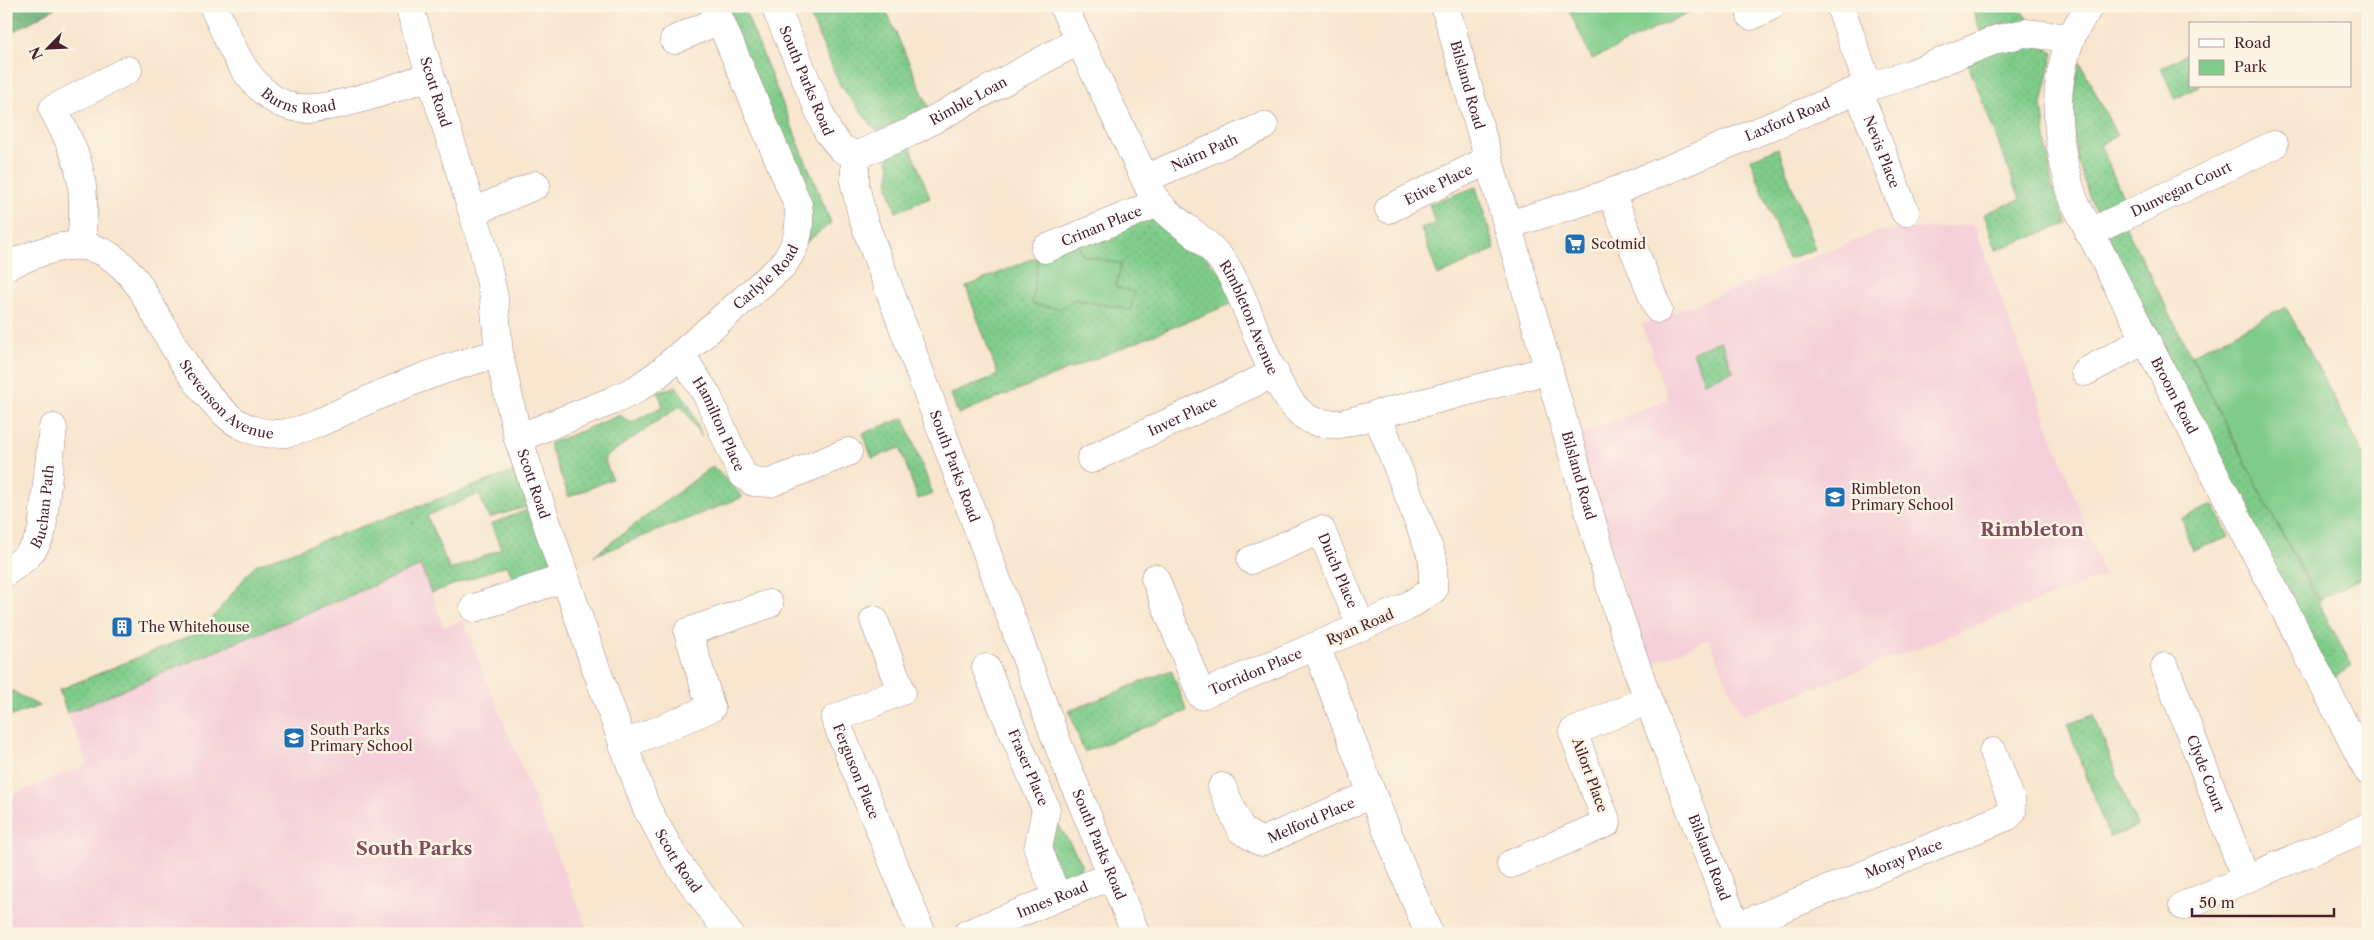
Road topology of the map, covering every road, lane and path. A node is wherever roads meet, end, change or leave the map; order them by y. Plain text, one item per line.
1 (213, 6) edge
2 (409, 6) edge
3 (775, 6) edge
4 (1063, 6) edge
5 (1444, 6) edge
6 (1840, 6) edge
7 (2089, 6) edge
8 (717, 13) edge
9 (2071, 38) junction
10 (674, 40) dead end
11 (1078, 41) junction
12 (128, 70) dead end
13 (430, 76) junction
14 (1864, 89) junction
15 (1264, 126) dead end
16 (2274, 145) dead end
17 (855, 156) junction
18 (1488, 160) junction
19 (1145, 179) junction
20 (536, 185) dead end
21 (1611, 193) junction
22 (1158, 203) junction
23 (1388, 209) dead end
24 (473, 212) junction
25 (1906, 212) dead end
26 (1508, 225) junction
27 (2089, 233) junction
28 (81, 244) junction
29 (1045, 249) dead end
30 (6, 266) edge
31 (1658, 309) dead end
32 (2144, 340) junction
33 (498, 354) junction
34 (681, 355) junction
35 (1549, 370) junction
36 (2085, 372) dead end
37 (1275, 373) junction
38 (1377, 414) junction
39 (54, 428) dead end
40 (518, 438) junction
41 (848, 452) dead end
42 (1091, 459) dead end
43 (1251, 560) dead end
44 (6, 572) edge
45 (565, 578) junction
46 (1155, 578) dead end
47 (769, 604) dead end
48 (474, 608) dead end
49 (874, 620) dead end
50 (1361, 626) junction
51 (1316, 646) junction
52 (2164, 667) dead end
53 (986, 668) dead end
54 (1648, 700) junction
55 (623, 745) junction
56 (1993, 752) dead end
57 (2368, 771) edge
58 (1222, 787) dead end
59 (1372, 794) junction
60 (2368, 827) edge
61 (1511, 864) dead end
62 (1111, 876) junction
63 (2246, 879) junction
64 (1057, 897) junction
65 (2182, 906) dead end
66 (1738, 930) edge
67 (729, 934) edge
68 (922, 934) edge
69 (967, 934) edge
70 (1136, 934) edge
71 (1430, 934) edge

1 - 13 street, Burns Road
2 - 13 street, Scott Road
3 - 17 street, South Parks Road
4 - 11 street, Rimbleton Avenue
5 - 18 street, Bilsland Road
6 - 14 street, Nevis Place
7 - 9 street, Broom Road
8 - 10 street
8 - 34 street, Carlyle Road
9 - 14 street, Laxford Road
9 - 27 street, Broom Road
11 - 17 street, Rimble Loan
11 - 19 street, Rimbleton Avenue
12 - 28 street
13 - 24 street, Scott Road
14 - 21 street, Laxford Road
14 - 25 street, Nevis Place
15 - 19 street, Nairn Path
16 - 27 street, Dunvegan Court
17 - 62 street, South Parks Road
18 - 23 street, Etive Place
18 - 26 street, Bilsland Road
19 - 22 street, Rimbleton Avenue
20 - 24 street
21 - 26 street, Laxford Road
21 - 31 street
22 - 29 street, Crinan Place
22 - 37 street, Rimbleton Avenue
24 - 33 street, Scott Road
26 - 35 street, Bilsland Road
27 - 32 street, Broom Road
28 - 30 street
28 - 33 street, Stevenson Avenue
32 - 36 street
32 - 57 street, Broom Road
33 - 40 street, Scott Road
34 - 40 street, Carlyle Road
34 - 41 street, Hamilton Place
35 - 38 street, Rimbleton Avenue
35 - 54 street, Bilsland Road
37 - 38 street, Rimbleton Avenue
37 - 42 street, Inver Place
38 - 50 street, Ryan Road
39 - 44 street, Buchan Path
40 - 45 street, Scott Road
43 - 50 street, Duich Place
45 - 48 street
45 - 55 street, Scott Road
46 - 51 street, Torridon Place
47 - 55 street
49 - 68 street, Ferguson Place
50 - 51 street, Ryan Road
51 - 59 street, Ryan Road
52 - 63 street, Clyde Court
53 - 64 street, Fraser Place
54 - 61 street, Ailort Place
54 - 66 street, Bilsland Road
55 - 67 street, Scott Road
56 - 66 street, Moray Place
58 - 59 street, Melford Place
59 - 71 street, Ryan Road
60 - 63 street
62 - 64 street, Innes Road
62 - 70 street, South Parks Road
63 - 65 street
64 - 69 street, Innes Road

